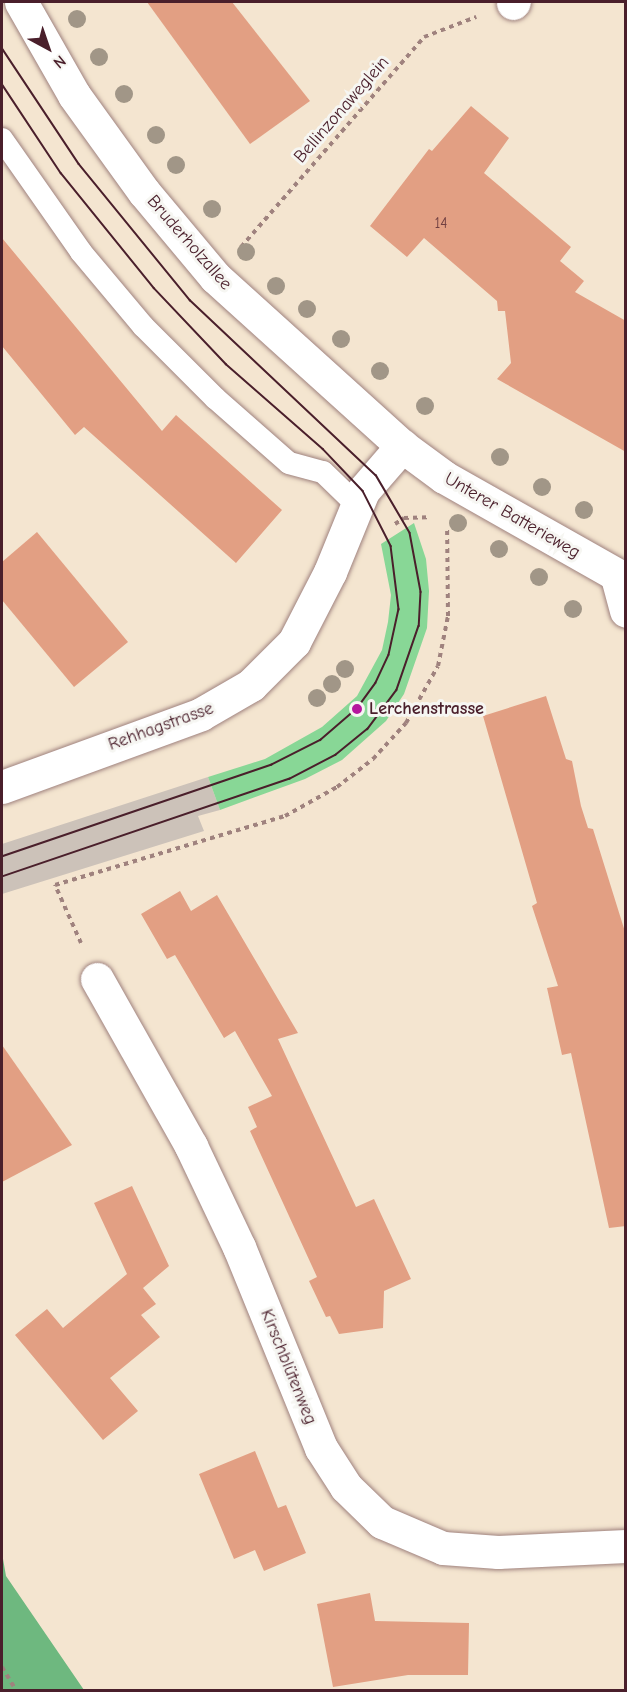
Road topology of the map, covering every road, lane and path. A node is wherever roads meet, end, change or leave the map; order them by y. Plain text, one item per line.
1 (21, 2) edge
2 (514, 2) edge
3 (2, 140) edge
4 (215, 277) junction
5 (402, 446) junction
6 (444, 477) junction
7 (357, 504) junction
8 (621, 579) edge
9 (626, 611) edge
10 (2, 787) edge
11 (97, 980) joint
12 (626, 1546) edge
13 (2, 1667) edge
14 (16, 1690) edge

1 - 4 street, Bruderholzallee
2 - 4 path, Bellinzonaweglein
3 - 7 lane
4 - 5 street, Bruderholzallee
5 - 6 street, Unterer Batterieweg
5 - 7 street, Rehhagstrasse
6 - 8 street, Unterer Batterieweg
6 - 11 path
7 - 10 street, Rehhagstrasse
8 - 9 street
11 - 12 street, Kirschblütenweg
13 - 14 path

